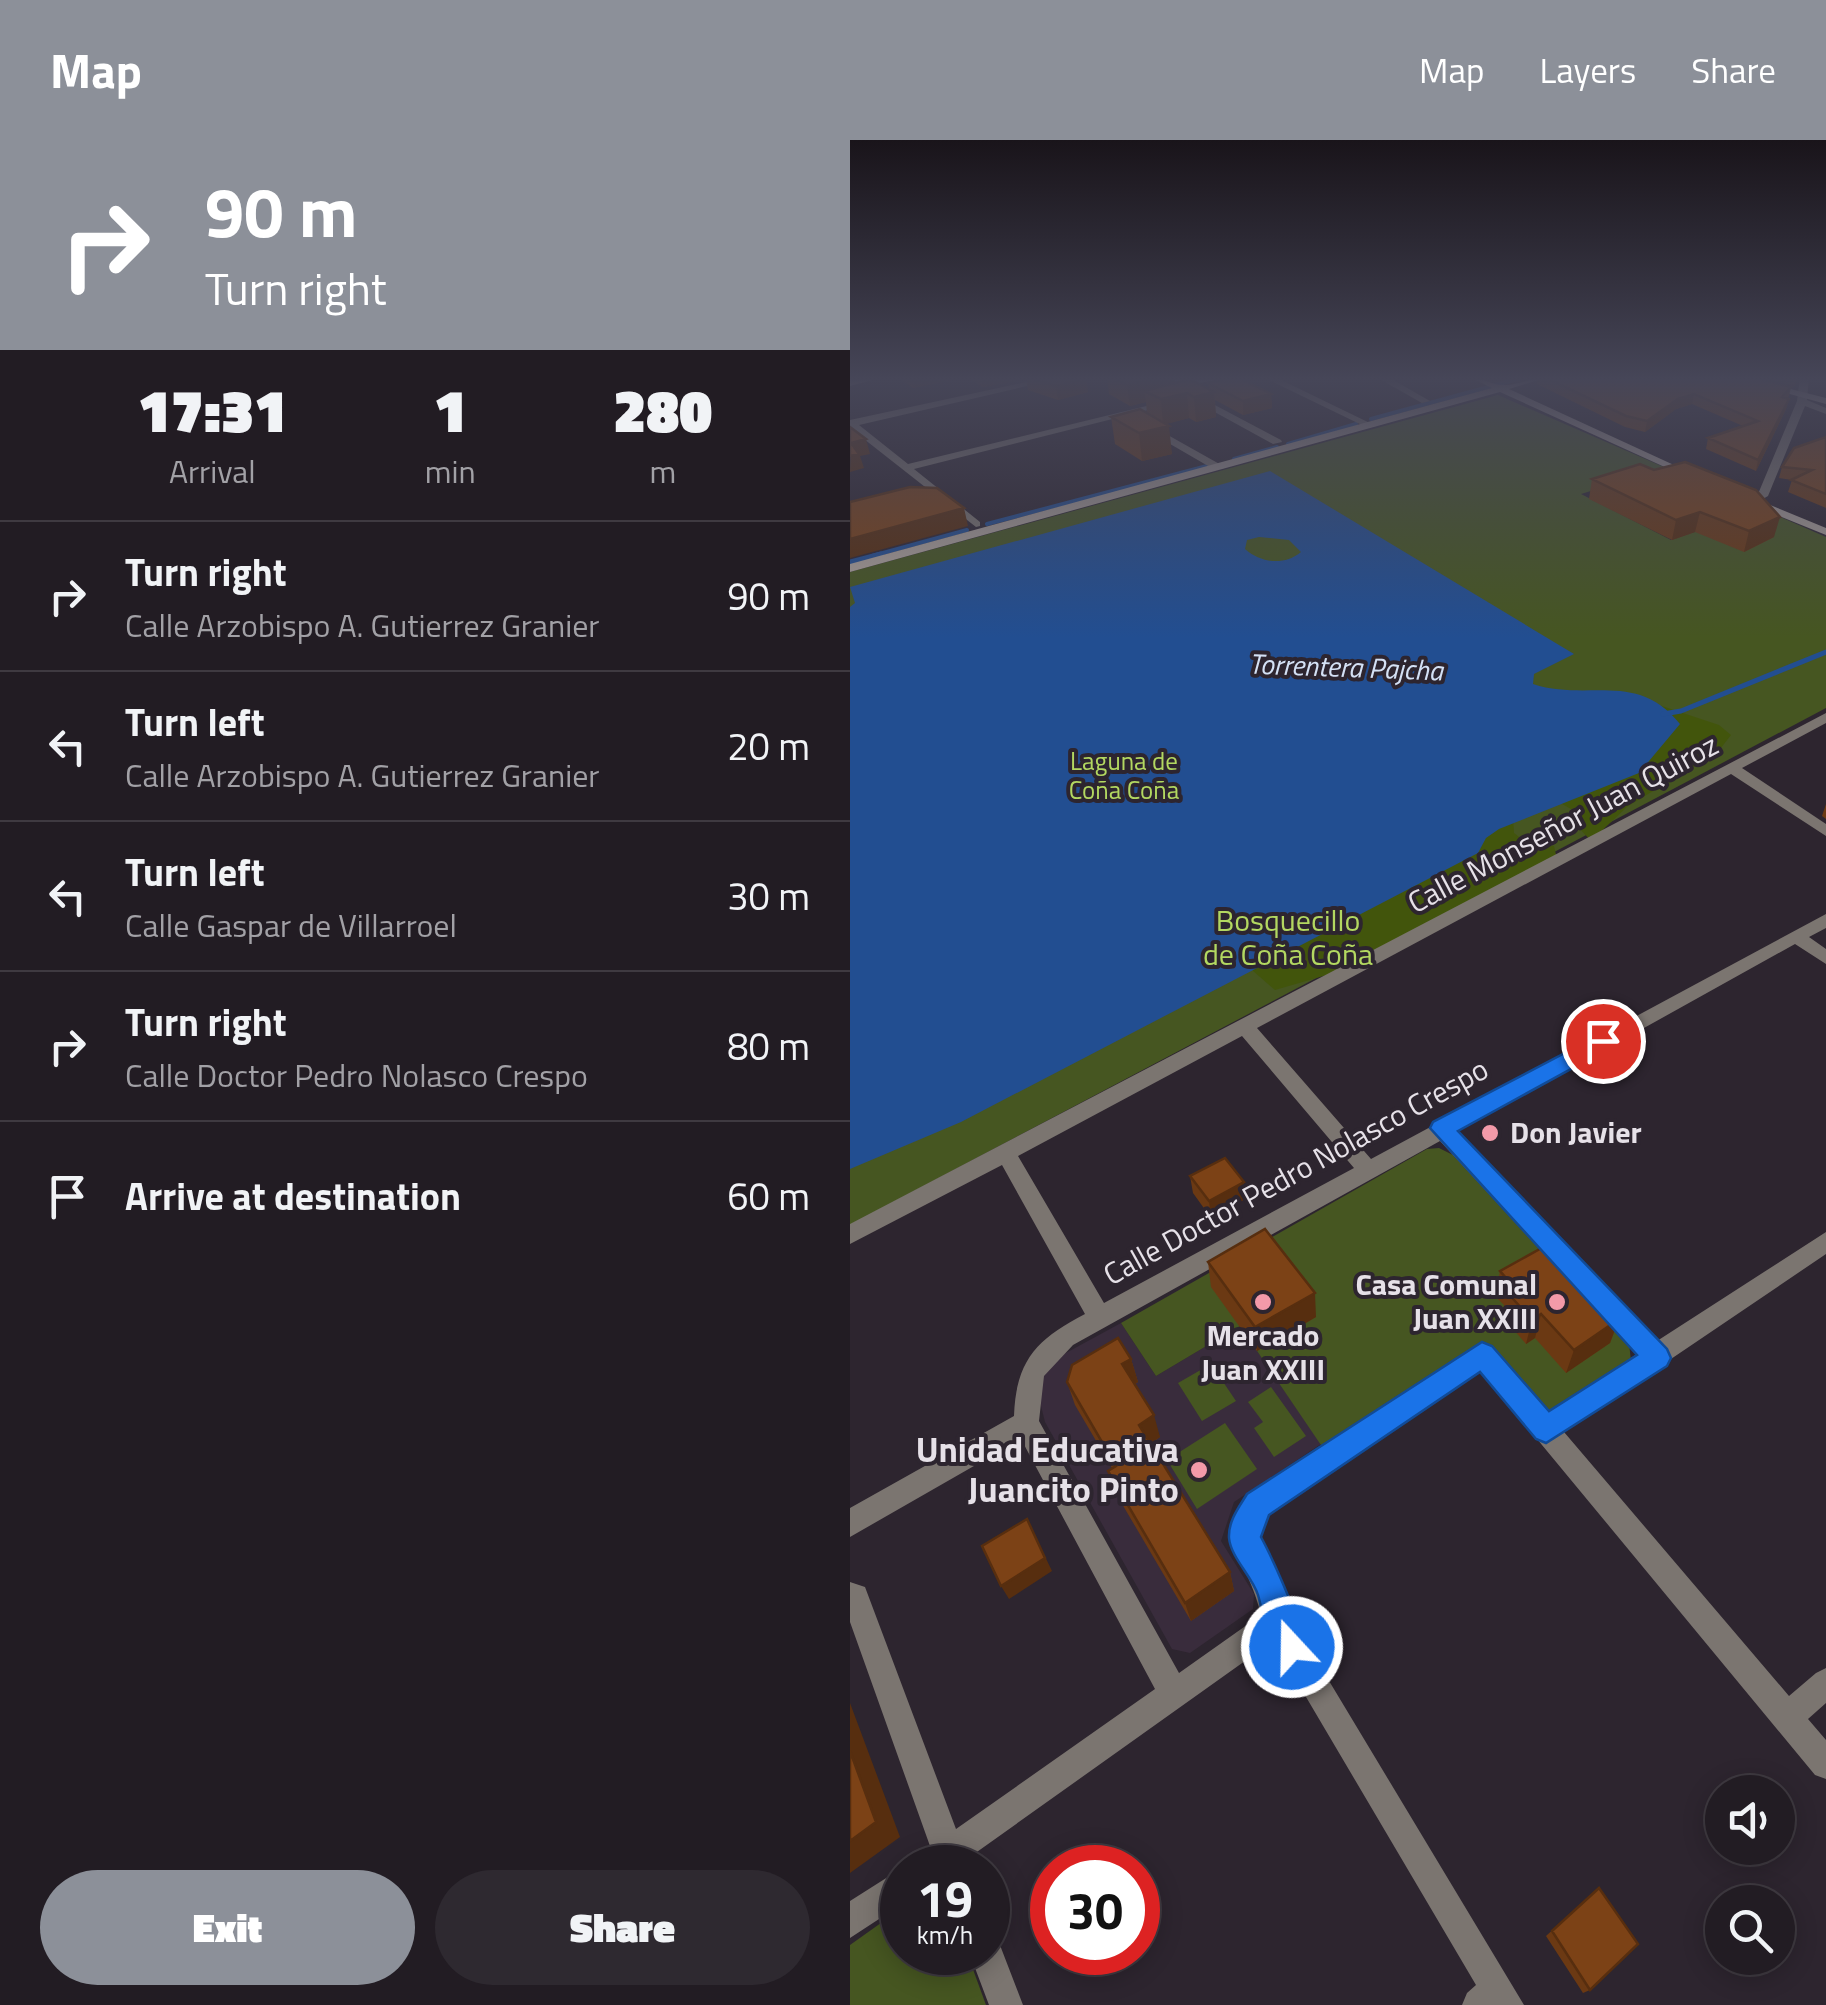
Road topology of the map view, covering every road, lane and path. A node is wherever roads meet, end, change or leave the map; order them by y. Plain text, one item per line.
1 (901, 464) edge
2 (924, 464) edge
3 (1214, 464) edge
4 (1676, 464) edge
5 (1768, 464) edge
6 (906, 468) junction
7 (1707, 478) edge
8 (1735, 494) edge
9 (1754, 495) junction
10 (1826, 520) edge
11 (980, 528) junction
12 (1826, 532) edge
13 (850, 568) edge
14 (1826, 717) edge
15 (1732, 768) junction
16 (1826, 831) edge
17 (1826, 920) edge
18 (1796, 936) junction
19 (1826, 958) edge
20 (1246, 1027) junction
21 (1442, 1128) junction
22 (1006, 1153) junction
23 (1366, 1169) junction
24 (850, 1234) edge
25 (1826, 1242) edge
26 (1099, 1317) junction
27 (1657, 1358) junction
28 (1026, 1423) junction
29 (1546, 1429) junction
30 (850, 1523) edge
31 (850, 1596) edge
32 (1277, 1621) junction
33 (1826, 1683) edge
34 (1174, 1694) junction
35 (1787, 1718) junction
36 (1826, 1764) edge
37 (937, 1845) edge
38 (966, 1845) edge
39 (880, 1900) edge
40 (850, 1921) edge
41 (995, 1975) edge
42 (1494, 2000) edge
43 (1006, 2005) edge

1 - 6 street
2 - 6 street
3 - 11 main road
4 - 7 main road
5 - 9 street
6 - 11 street
8 - 9 main road
9 - 10 main road
9 - 12 main road
11 - 13 main road
14 - 15 street, Calle Monseñor Juan Quiroz
15 - 16 street
15 - 20 street, Calle Monseñor Juan Quiroz
17 - 18 street, Calle Doctor Pedro Nolasco Crespo
18 - 19 street
18 - 21 street, Calle Doctor Pedro Nolasco Crespo
20 - 22 street, Calle Monseñor Juan Quiroz
20 - 23 street
21 - 23 street, Calle Doctor Pedro Nolasco Crespo
21 - 27 street
22 - 24 street, Calle Monseñor Juan Quiroz
22 - 26 street
23 - 26 street, Calle Doctor Pedro Nolasco Crespo
25 - 27 street
26 - 28 street, Calle Doctor Pedro Nolasco Crespo
27 - 29 street
28 - 30 street
28 - 34 street
29 - 32 street
29 - 35 street
31 - 37 street
32 - 34 street
32 - 42 street
33 - 35 street
34 - 38 street
35 - 36 street
39 - 40 street
41 - 43 street

